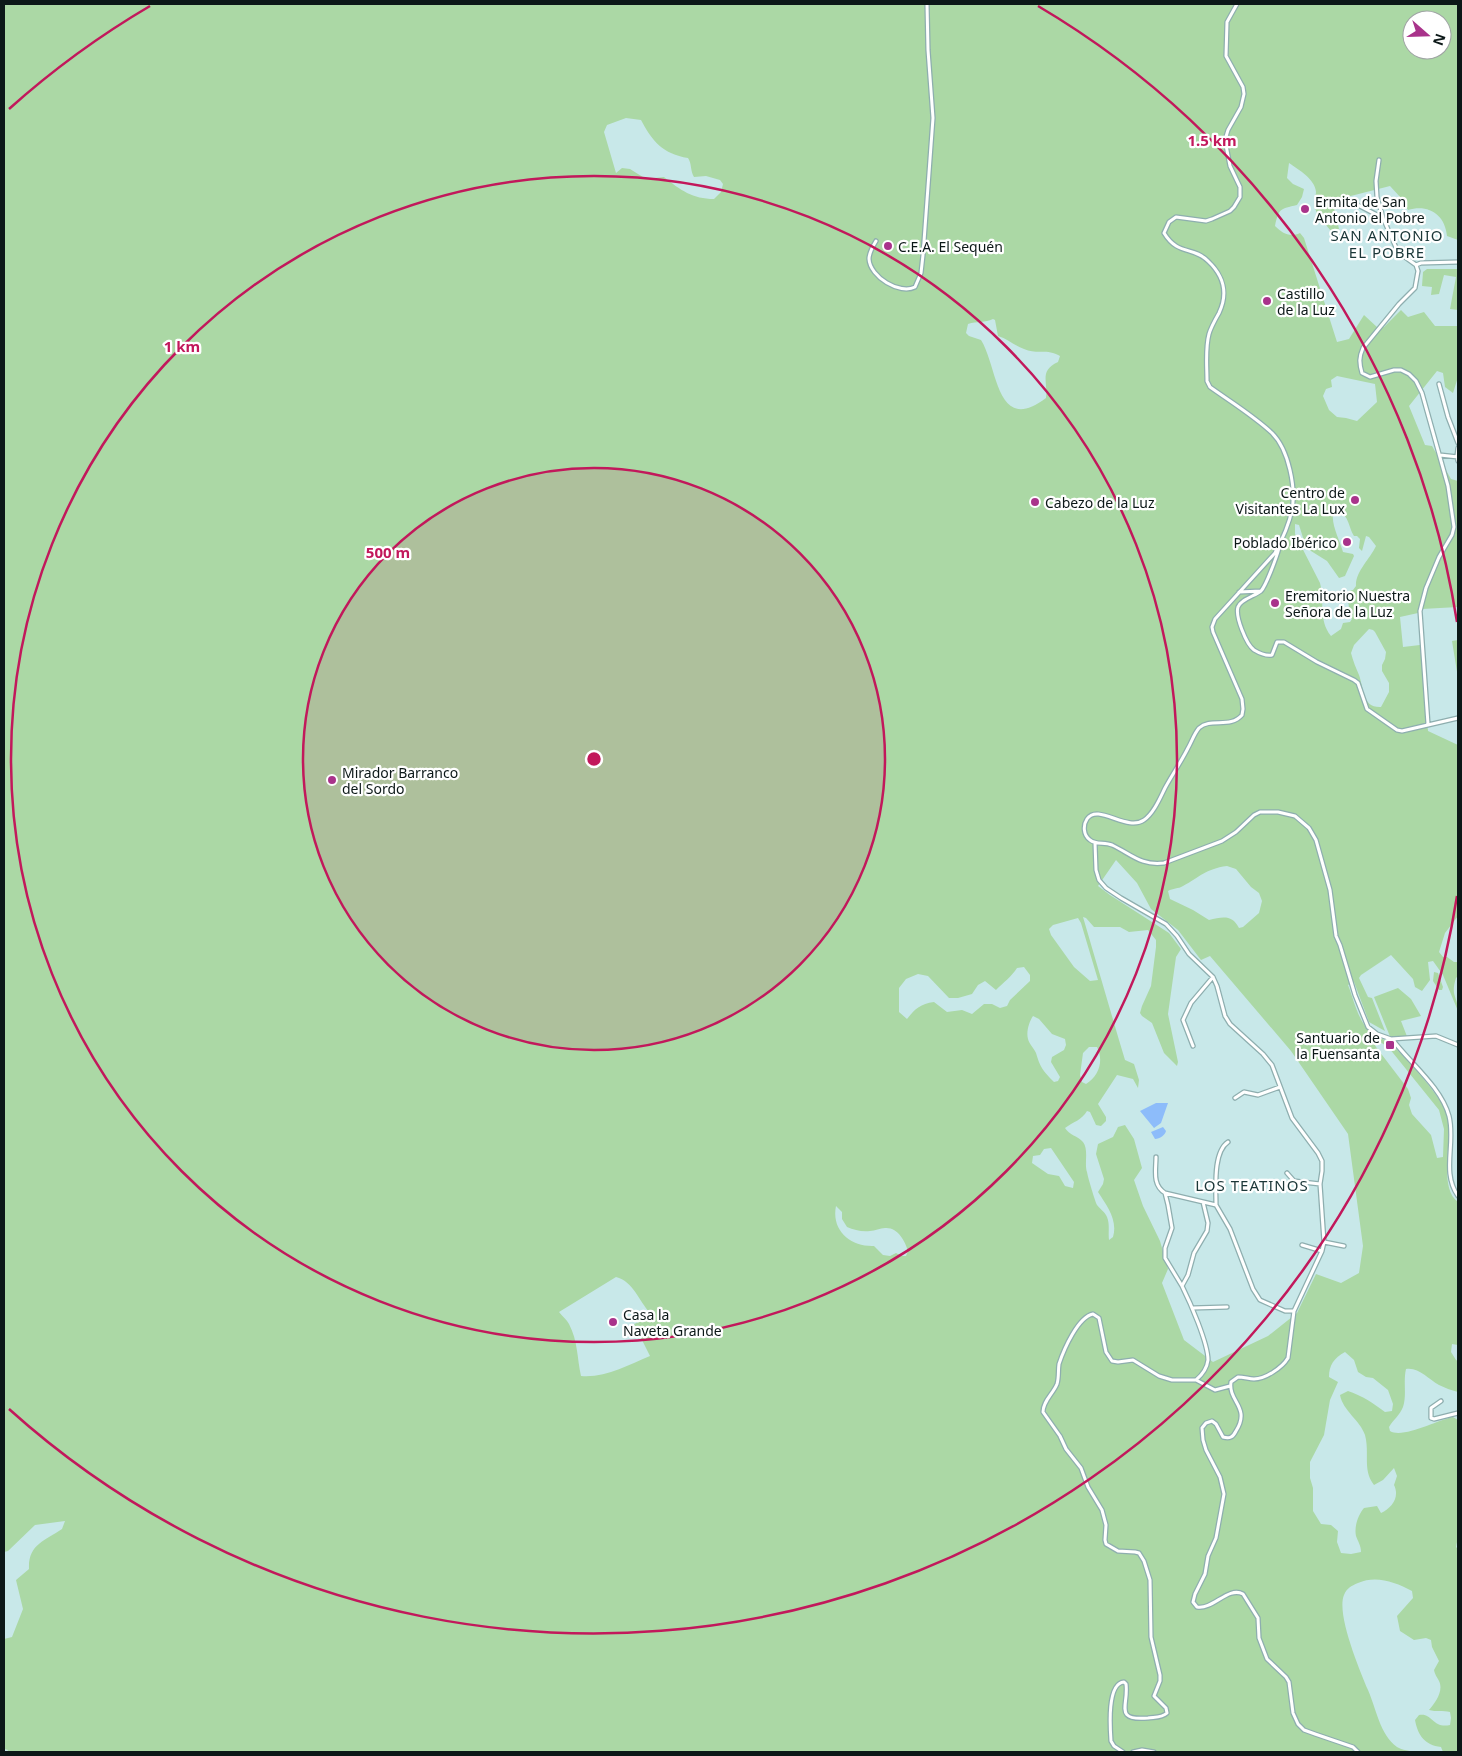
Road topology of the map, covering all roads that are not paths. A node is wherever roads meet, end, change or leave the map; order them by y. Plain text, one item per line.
1 (926, 4) edge
2 (1237, 4) edge
3 (1379, 160) dead end
4 (1335, 205) dead end
5 (1383, 218) junction
6 (876, 241) dead end
7 (1458, 262) edge
8 (1416, 265) junction
9 (1439, 384) dead end
10 (1458, 442) edge
11 (1458, 448) edge
12 (1440, 455) junction
13 (1458, 456) edge
14 (1458, 461) edge
15 (1280, 545) junction
16 (1261, 591) junction
17 (1239, 592) junction
18 (1458, 718) edge
19 (1428, 724) junction
20 (1095, 843) junction
21 (1212, 977) junction
22 (1391, 1039) junction
23 (1458, 1045) edge
24 (1193, 1046) dead end
25 (1280, 1087) junction
26 (1235, 1098) dead end
27 (1228, 1142) dead end
28 (1156, 1156) dead end
29 (1287, 1173) dead end
30 (1320, 1184) junction
31 (1165, 1193) junction
32 (1458, 1196) edge
33 (1203, 1202) junction
34 (1216, 1205) junction
35 (1324, 1242) junction
36 (1302, 1245) dead end
37 (1344, 1246) dead end
38 (1322, 1250) junction
39 (1182, 1286) junction
40 (1227, 1307) dead end
41 (1193, 1308) junction
42 (1294, 1311) junction
43 (1196, 1380) junction
44 (1230, 1386) junction
45 (1441, 1401) dead end
46 (1458, 1413) edge
47 (1123, 1752) edge
48 (1132, 1752) edge
49 (1154, 1752) edge
50 (1358, 1752) edge

1 - 6 street
2 - 15 street
3 - 5 street
4 - 5 street
5 - 8 street
7 - 8 street
8 - 12 street
9 - 10 street
11 - 13 street
12 - 13 street
12 - 19 street
13 - 14 street
15 - 16 street
15 - 17 street
16 - 17 street
16 - 19 street
17 - 20 street
18 - 19 street
20 - 21 street
20 - 22 street
21 - 24 street
21 - 25 street
22 - 23 street
22 - 32 street
25 - 26 street
25 - 30 street
27 - 34 street
28 - 31 street
29 - 30 street
30 - 35 street
31 - 33 street
31 - 39 street
33 - 34 street
33 - 39 street
34 - 42 street
35 - 37 street
35 - 38 street
36 - 38 street
38 - 42 street
39 - 41 street
40 - 41 street
41 - 43 street
42 - 44 street
43 - 44 street
43 - 47 street
44 - 50 street
45 - 46 street
48 - 49 street

